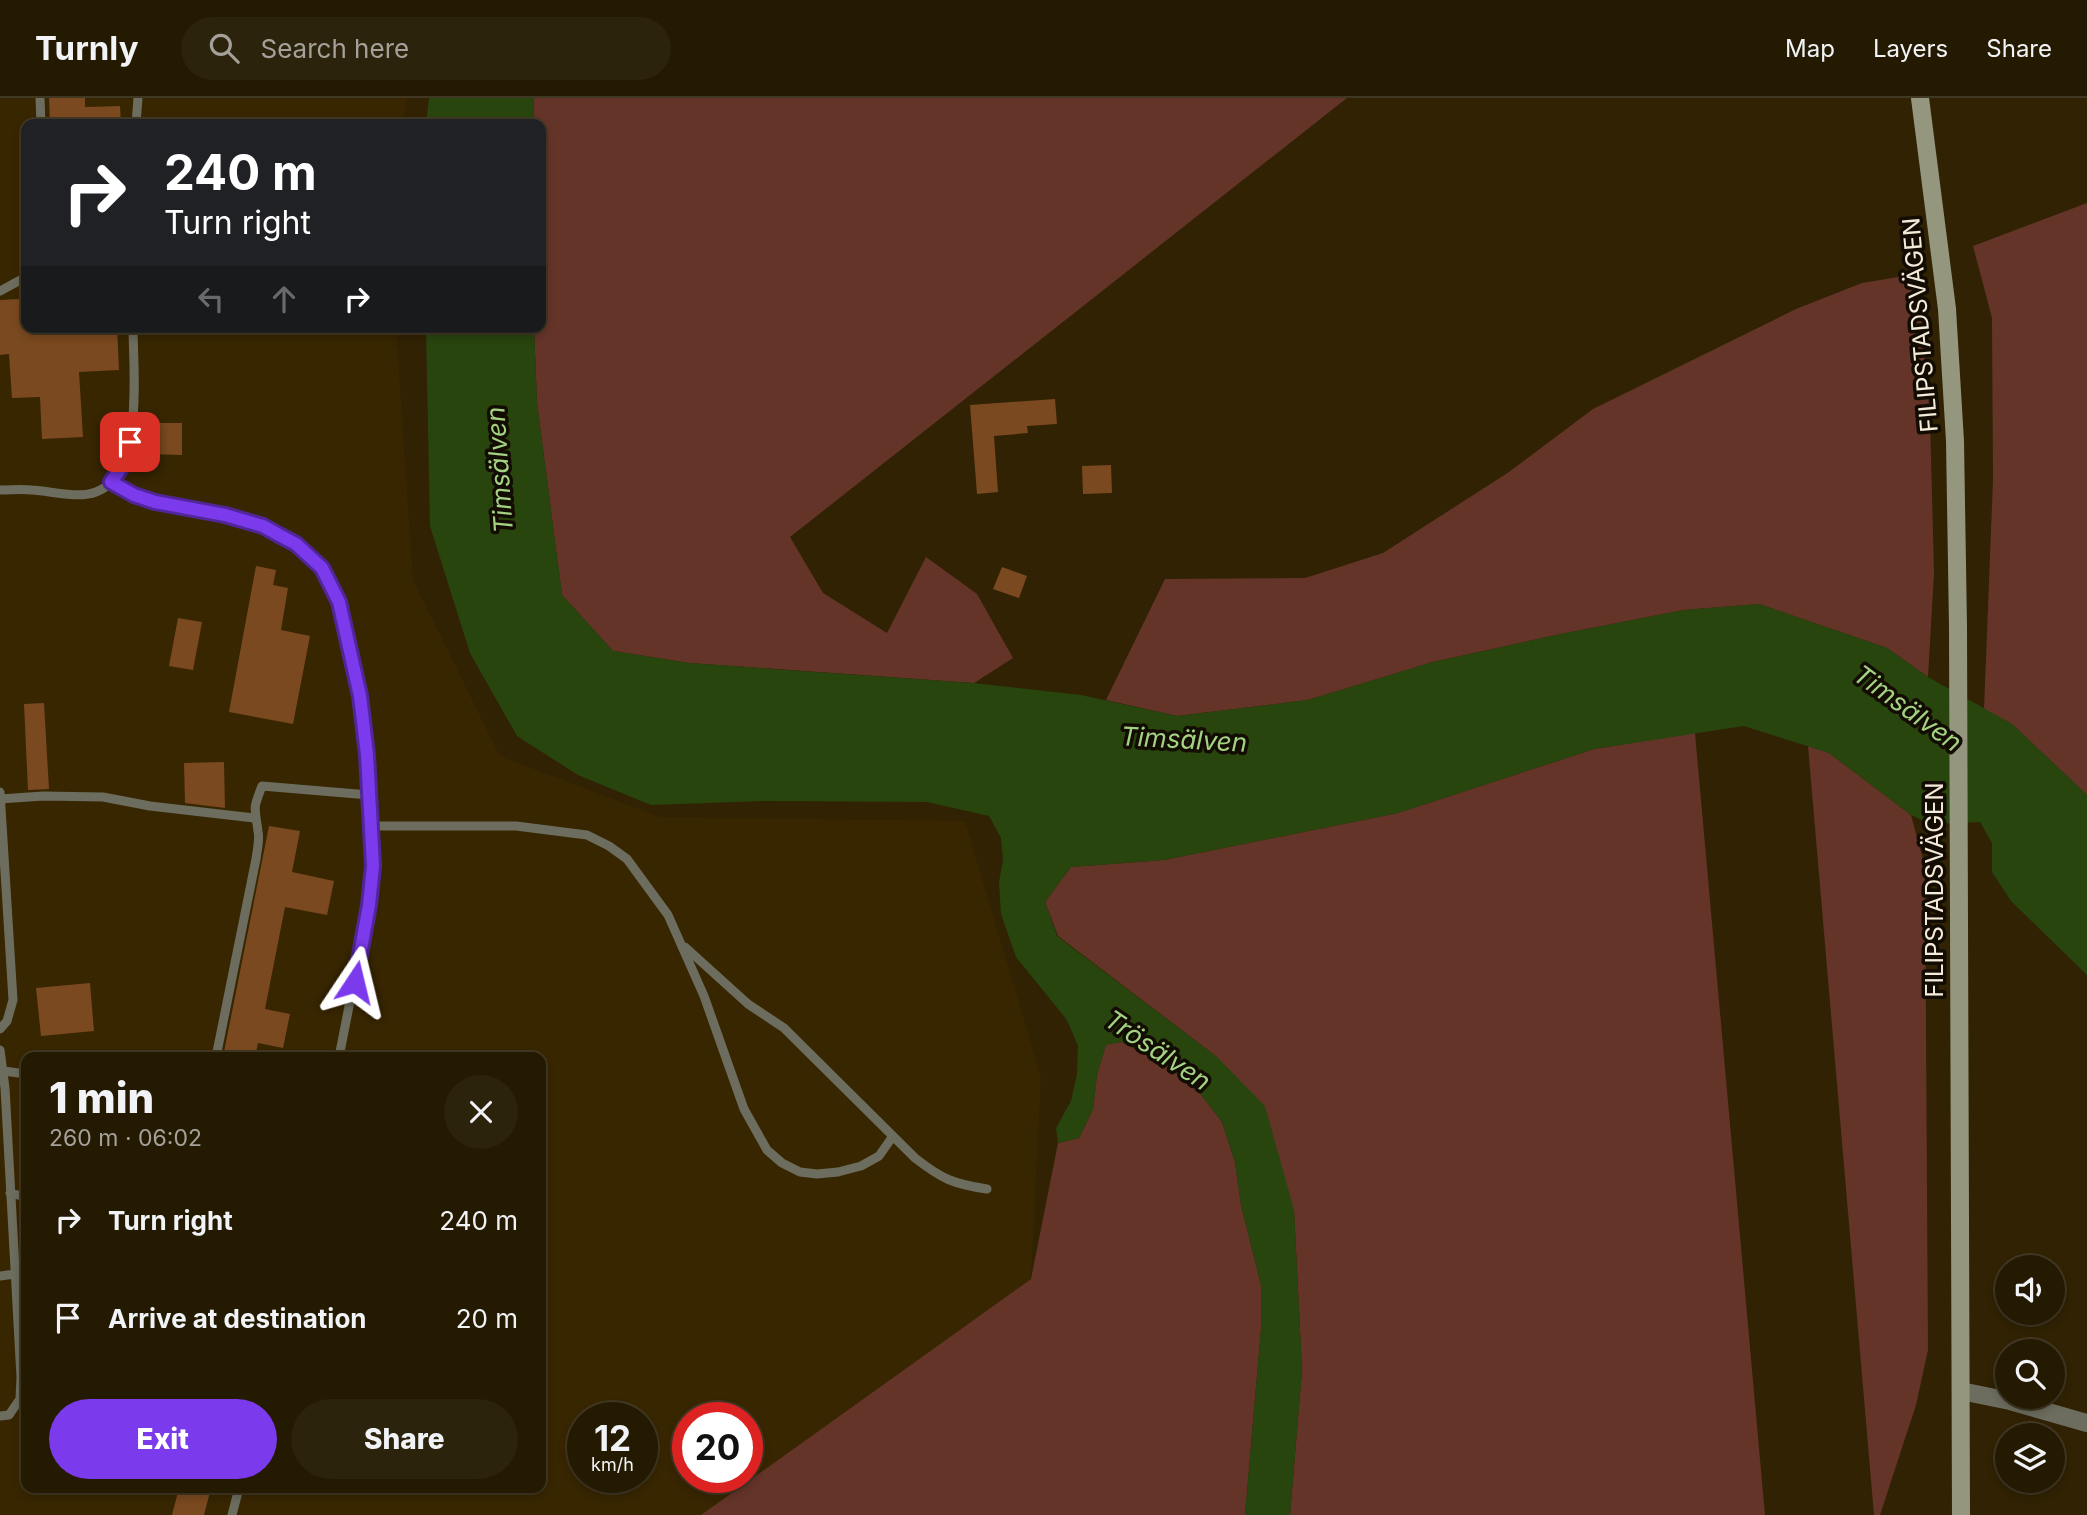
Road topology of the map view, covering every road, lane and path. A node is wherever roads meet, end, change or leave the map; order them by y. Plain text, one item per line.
1 (40, 98) edge
2 (138, 98) edge
3 (1920, 98) edge
4 (41, 119) edge
5 (136, 119) edge
6 (21, 280) edge
7 (0, 291) edge
8 (133, 333) edge
9 (111, 482) junction
10 (0, 490) edge
11 (0, 792) edge
12 (369, 795) junction
13 (0, 799) edge
14 (254, 818) junction
15 (369, 825) junction
16 (677, 939) junction
17 (0, 1029) edge
18 (0, 1050) edge
19 (217, 1052) edge
20 (340, 1052) edge
21 (4, 1071) junction
22 (21, 1073) edge
23 (893, 1136) junction
24 (986, 1189) dead end
25 (10, 1193) junction
26 (21, 1196) edge
27 (15, 1274) junction
28 (0, 1276) edge
29 (1961, 1391) junction
30 (0, 1416) edge
31 (2087, 1423) edge
32 (238, 1493) edge
33 (232, 1515) edge
34 (1961, 1515) edge

1 - 4 lane
2 - 5 lane
3 - 29 main road, FILIPSTADSVÄGEN
6 - 7 lane
8 - 9 lane
9 - 10 lane
9 - 12 lane
11 - 13 lane
12 - 14 lane
12 - 15 lane
13 - 14 lane
13 - 17 lane
14 - 19 lane
15 - 16 lane
15 - 20 lane
16 - 23 lane
16 - 23 lane
18 - 21 lane
21 - 22 lane
21 - 25 lane
23 - 24 lane
25 - 26 lane
25 - 27 lane
27 - 28 lane
27 - 30 lane
29 - 31 street
29 - 34 main road, FILIPSTADSVÄGEN
32 - 33 lane

